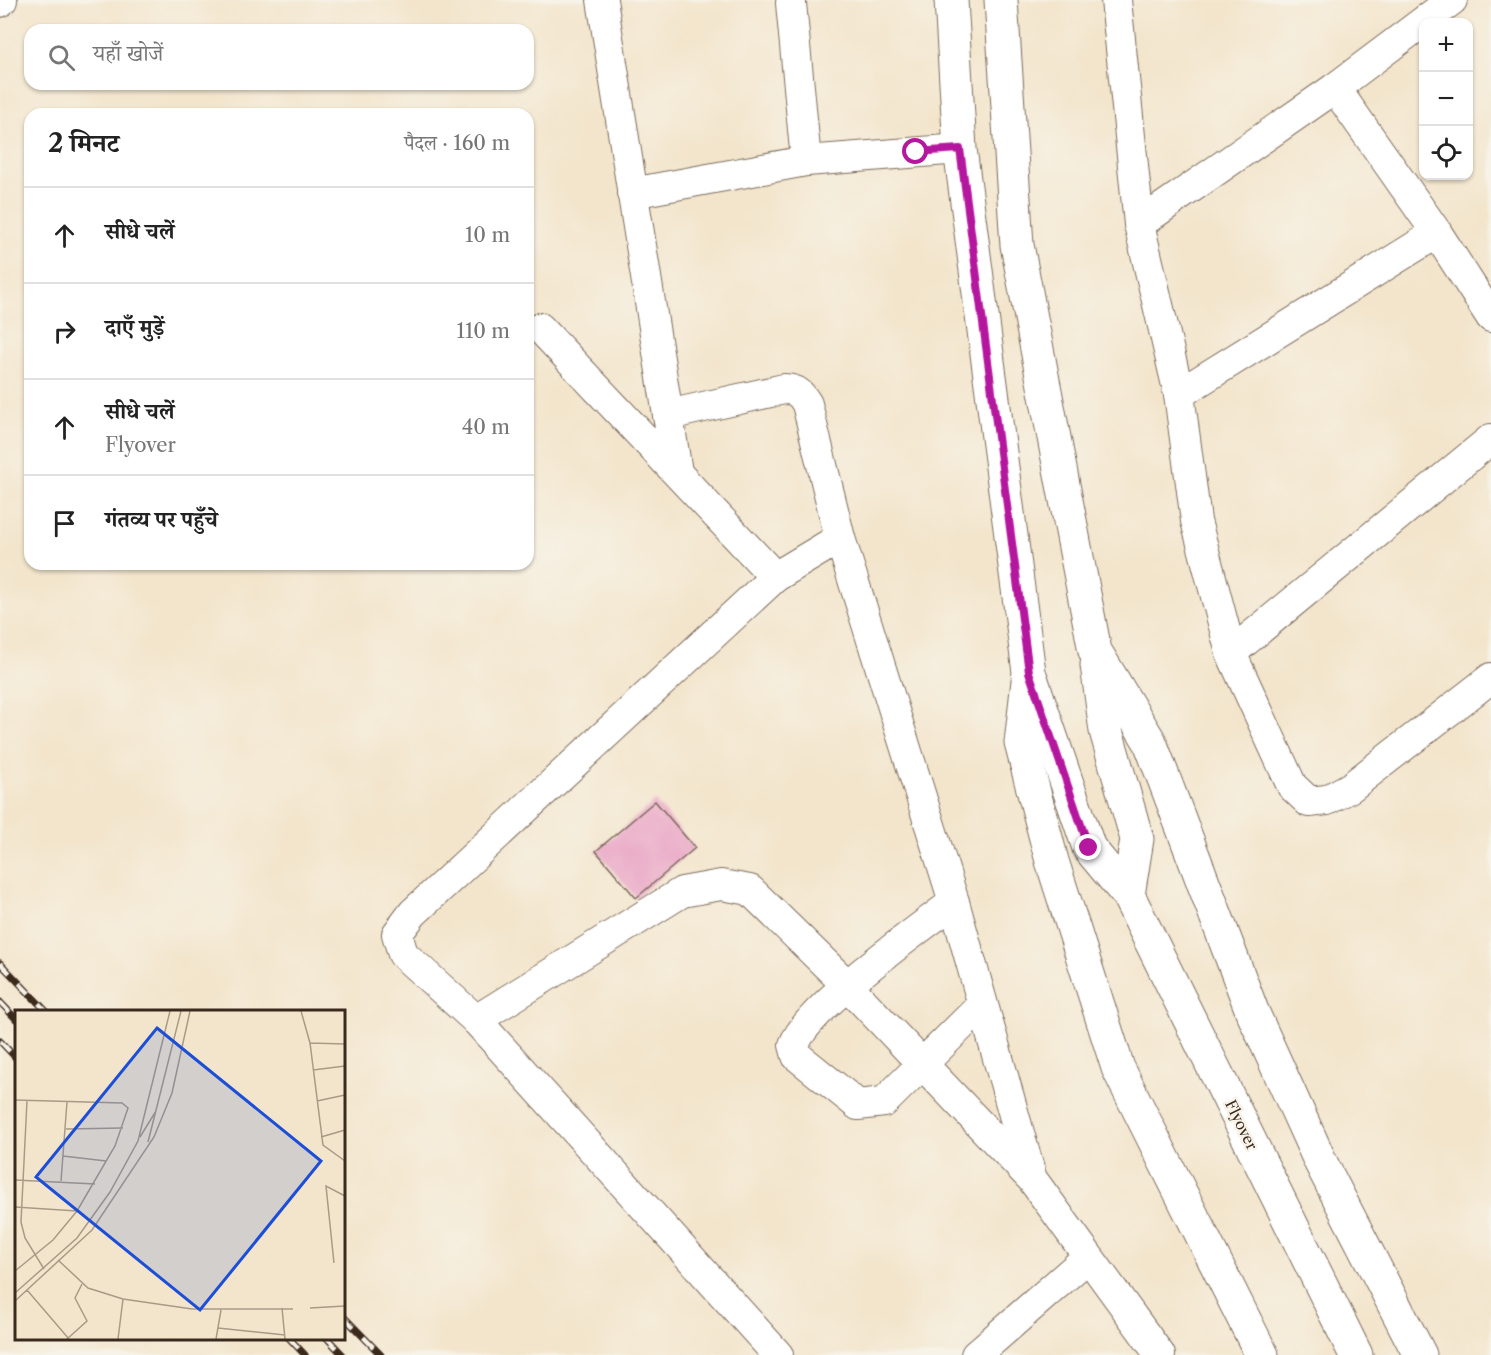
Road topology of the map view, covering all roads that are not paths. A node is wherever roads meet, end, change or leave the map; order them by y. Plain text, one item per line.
1 (602, 0) edge
2 (951, 0) edge
3 (1001, 0) edge
4 (1116, 0) edge
5 (1452, 0) edge
6 (788, 1) edge
7 (1335, 88) junction
8 (960, 149) junction
9 (806, 161) junction
10 (632, 193) junction
11 (1139, 224) junction
12 (1437, 233) junction
13 (1491, 317) edge
14 (540, 328) dead end
15 (1179, 394) junction
16 (668, 415) junction
17 (1491, 439) edge
18 (677, 472) junction
19 (840, 538) junction
20 (775, 577) junction
21 (1095, 651) junction
22 (1232, 653) junction
23 (1029, 672) junction
24 (1491, 678) edge
25 (1128, 895) junction
26 (954, 902) junction
27 (848, 986) junction
28 (982, 1005) junction
29 (476, 1020) junction
30 (923, 1066) junction
31 (1032, 1179) junction
32 (1088, 1257) junction
33 (778, 1355) edge
34 (976, 1355) edge
35 (1160, 1355) edge
36 (1262, 1355) edge
37 (1356, 1355) edge
38 (1420, 1355) edge

1 - 10 street
2 - 8 main road
3 - 21 main road
4 - 11 street
5 - 7 street
6 - 9 street
7 - 11 street
7 - 12 street
8 - 9 street
8 - 23 main road
9 - 10 street
10 - 16 street
11 - 15 street
12 - 13 street
12 - 15 street
14 - 18 street
15 - 22 street
16 - 18 street
16 - 19 street
17 - 22 street
18 - 20 street
19 - 20 street
19 - 26 street
20 - 29 street
21 - 25 main road
21 - 38 main road
22 - 24 street
23 - 25 main road, Flyover
23 - 36 main road
25 - 37 main road, Flyover
26 - 27 street
26 - 28 street
27 - 29 street
27 - 30 street
27 - 30 street
28 - 30 street
28 - 31 street
29 - 33 street
30 - 31 street
31 - 32 street
32 - 34 street
32 - 35 street

